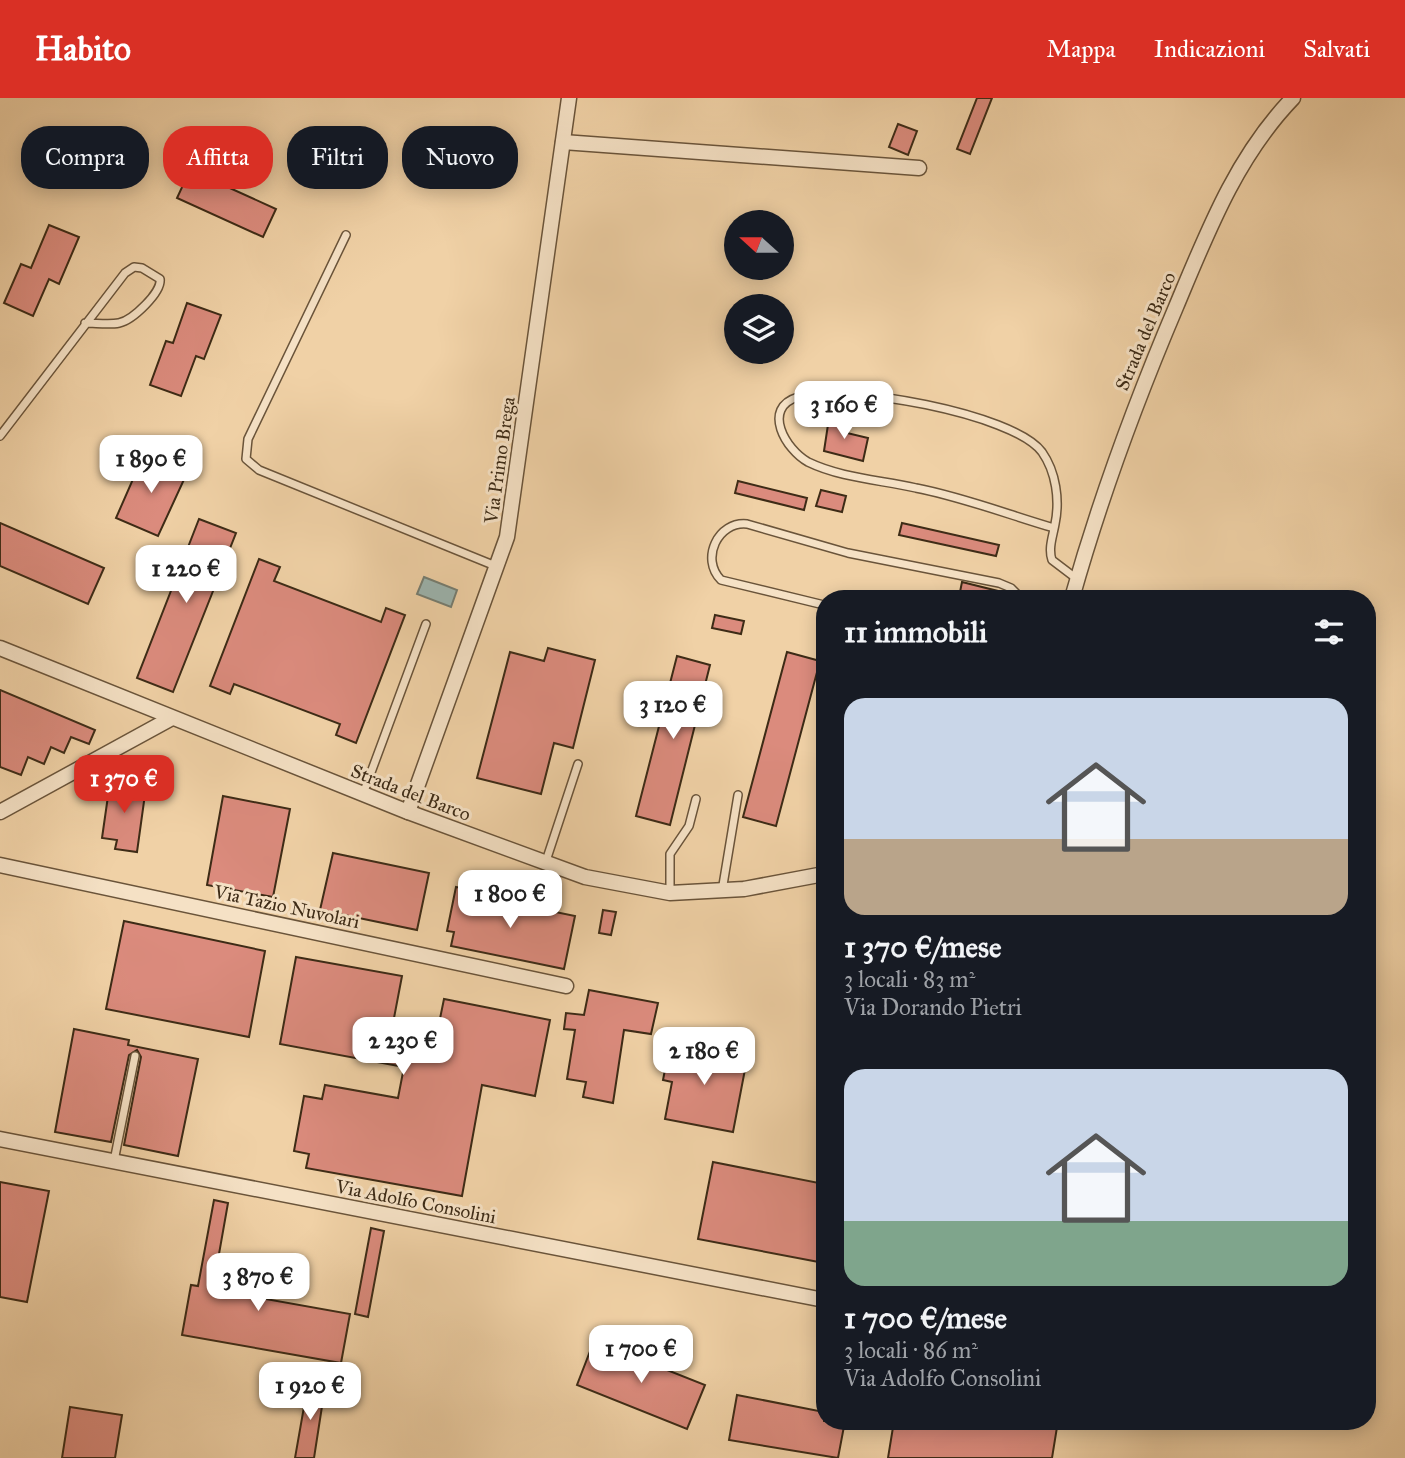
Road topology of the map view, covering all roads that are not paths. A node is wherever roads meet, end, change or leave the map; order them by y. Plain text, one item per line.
1 (569, 98) edge
2 (1293, 98) edge
3 (563, 142) junction
4 (919, 168) dead end
5 (346, 236) dead end
6 (85, 323) junction
7 (0, 436) edge
8 (1054, 528) junction
9 (499, 567) junction
10 (1077, 579) junction
11 (1013, 590) edge
12 (1074, 590) edge
13 (816, 603) edge
14 (426, 624) dead end
15 (0, 648) edge
16 (170, 719) junction
17 (578, 764) dead end
18 (362, 794) junction
19 (738, 795) dead end
20 (696, 799) dead end
21 (0, 812) edge
22 (408, 812) junction
23 (0, 865) edge
24 (545, 865) junction
25 (816, 874) edge
26 (722, 891) junction
27 (670, 893) junction
28 (566, 986) dead end
29 (135, 1056) dead end
30 (0, 1139) edge
31 (113, 1161) junction
32 (816, 1298) edge

1 - 3 street, Via Primo Brega
2 - 10 street, Strada del Barco
3 - 4 street
3 - 9 street, Via Primo Brega
5 - 9 lane
6 - 6 lane
6 - 7 lane
8 - 8 lane
8 - 10 lane
9 - 22 street, Via Primo Brega
10 - 12 street, Strada del Barco
11 - 13 lane
14 - 18 lane
15 - 16 street, Strada del Barco
16 - 18 street, Strada del Barco
16 - 21 street
17 - 24 lane
18 - 22 street, Strada del Barco
19 - 26 lane
20 - 27 lane
22 - 24 street, Strada del Barco
23 - 28 street, Via Tazio Nuvolari
24 - 27 street, Strada del Barco
25 - 26 street, Strada del Barco
26 - 27 street, Strada del Barco
29 - 31 lane
30 - 31 street, Via Adolfo Consolini
31 - 32 street, Via Adolfo Consolini

